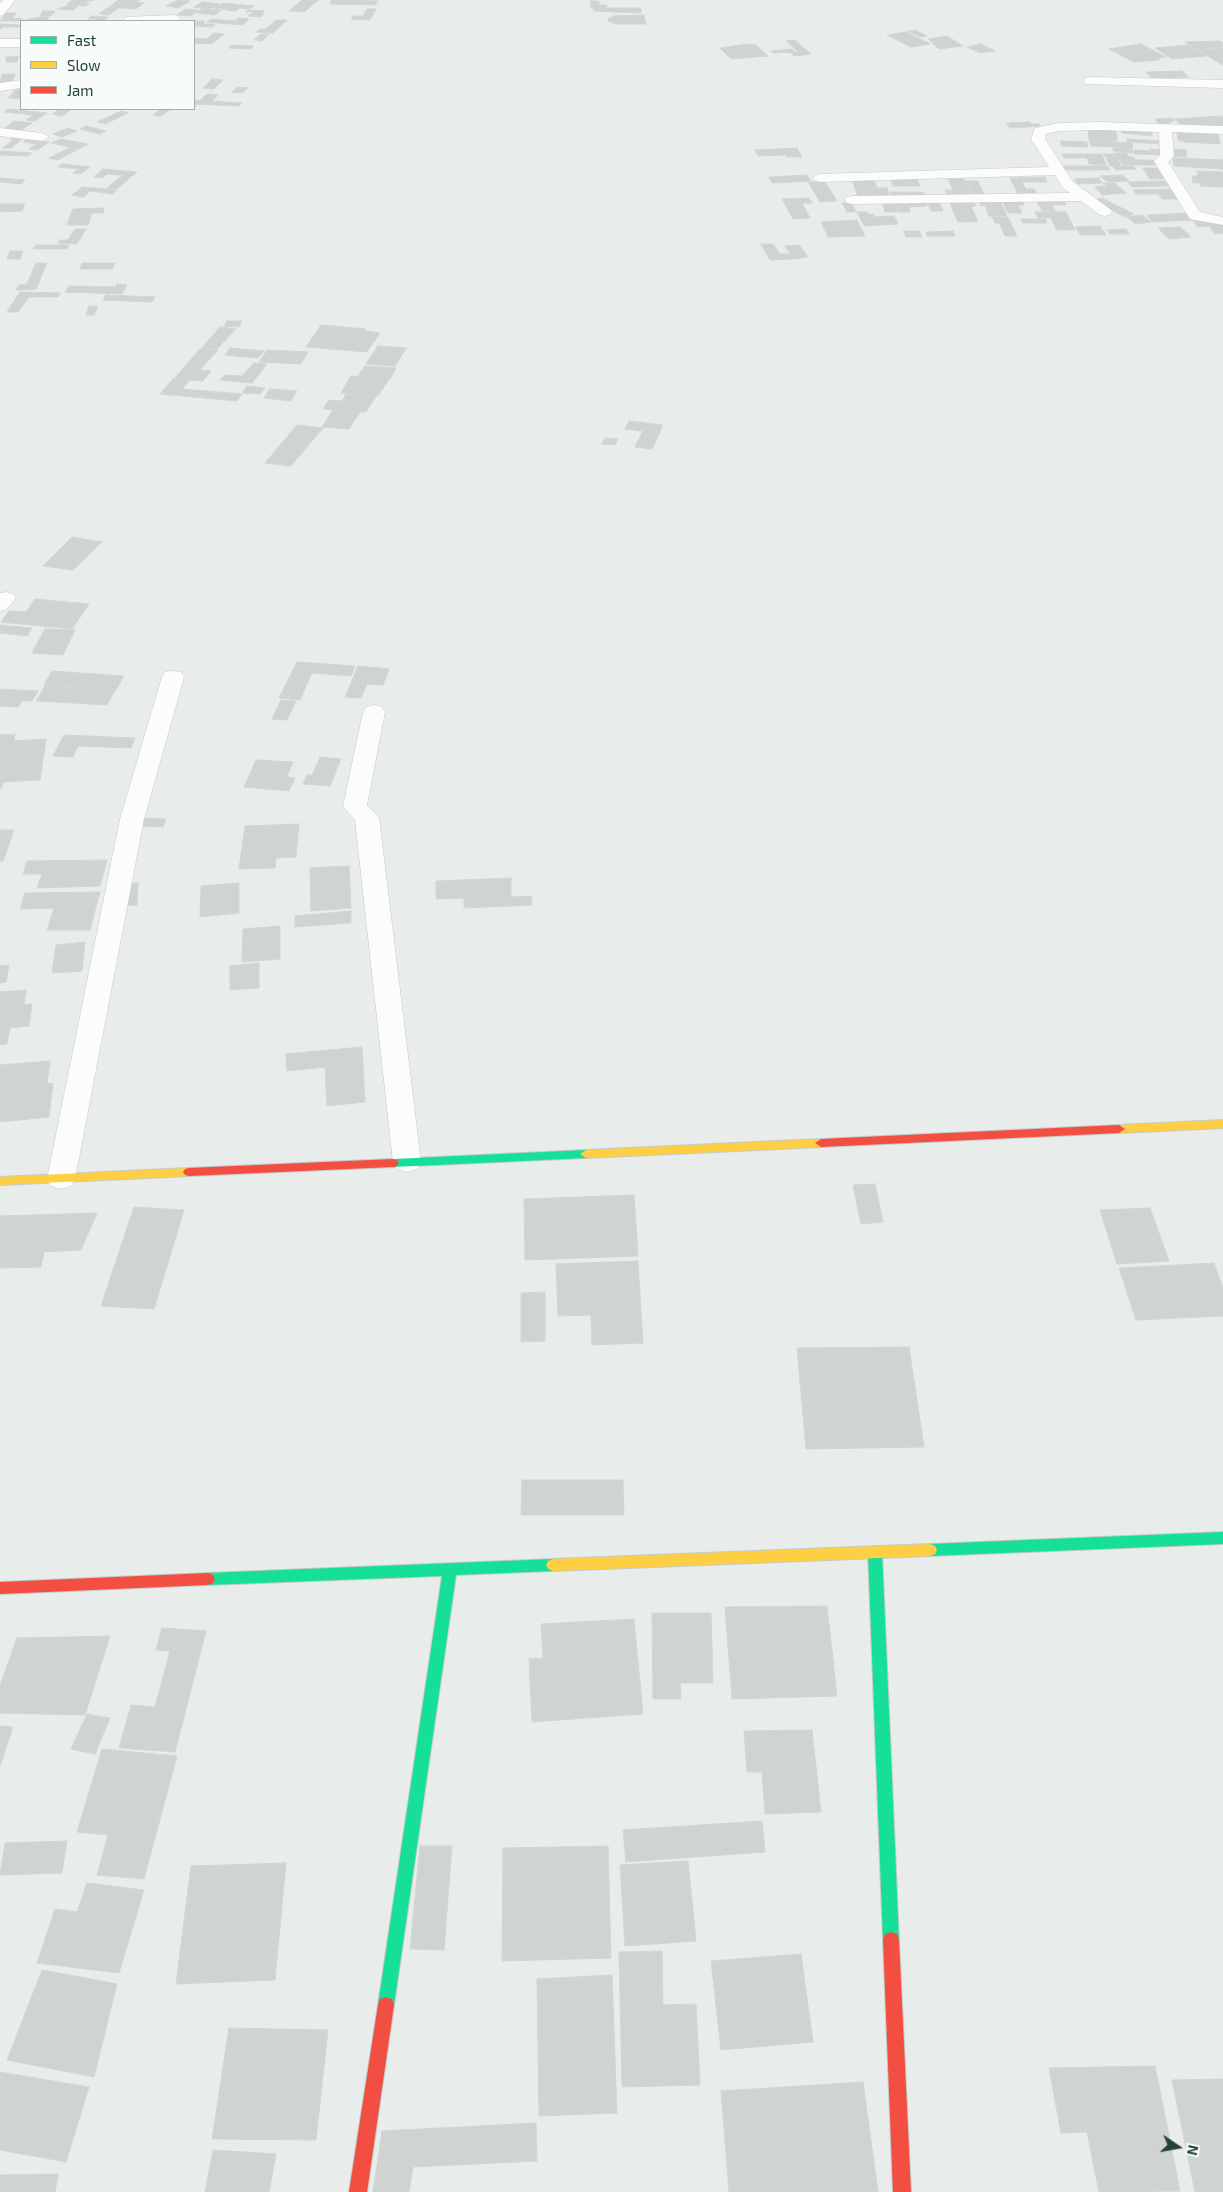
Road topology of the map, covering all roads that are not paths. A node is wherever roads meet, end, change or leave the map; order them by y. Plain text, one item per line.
1 (9, 0) edge
2 (0, 12) edge
3 (174, 19) dead end
4 (150, 20) edge
5 (20, 43) edge
6 (0, 44) edge
7 (1090, 81) dead end
8 (20, 84) edge
9 (1223, 84) edge
10 (0, 87) edge
11 (1165, 128) junction
12 (1223, 130) edge
13 (0, 132) edge
14 (42, 137) dead end
15 (1058, 172) junction
16 (819, 178) dead end
17 (1084, 197) junction
18 (852, 200) dead end
19 (1105, 212) dead end
20 (1223, 221) edge
21 (172, 677) dead end
22 (374, 712) dead end
23 (1223, 1124) edge
24 (408, 1162) junction
25 (61, 1179) junction
26 (0, 1182) edge
27 (1223, 1538) edge
28 (875, 1552) junction
29 (450, 1570) junction
30 (0, 1588) edge
31 (358, 2192) edge
32 (902, 2192) edge

1 - 2 street
3 - 4 street
5 - 6 street
7 - 9 street
8 - 10 street
11 - 12 street
11 - 15 street
11 - 20 street
13 - 14 street
15 - 16 street
15 - 17 street
17 - 18 street
17 - 19 street
21 - 25 street
22 - 24 street
23 - 24 street
24 - 25 street
25 - 26 street
27 - 28 street
28 - 29 street
28 - 32 street
29 - 30 street
29 - 31 street

